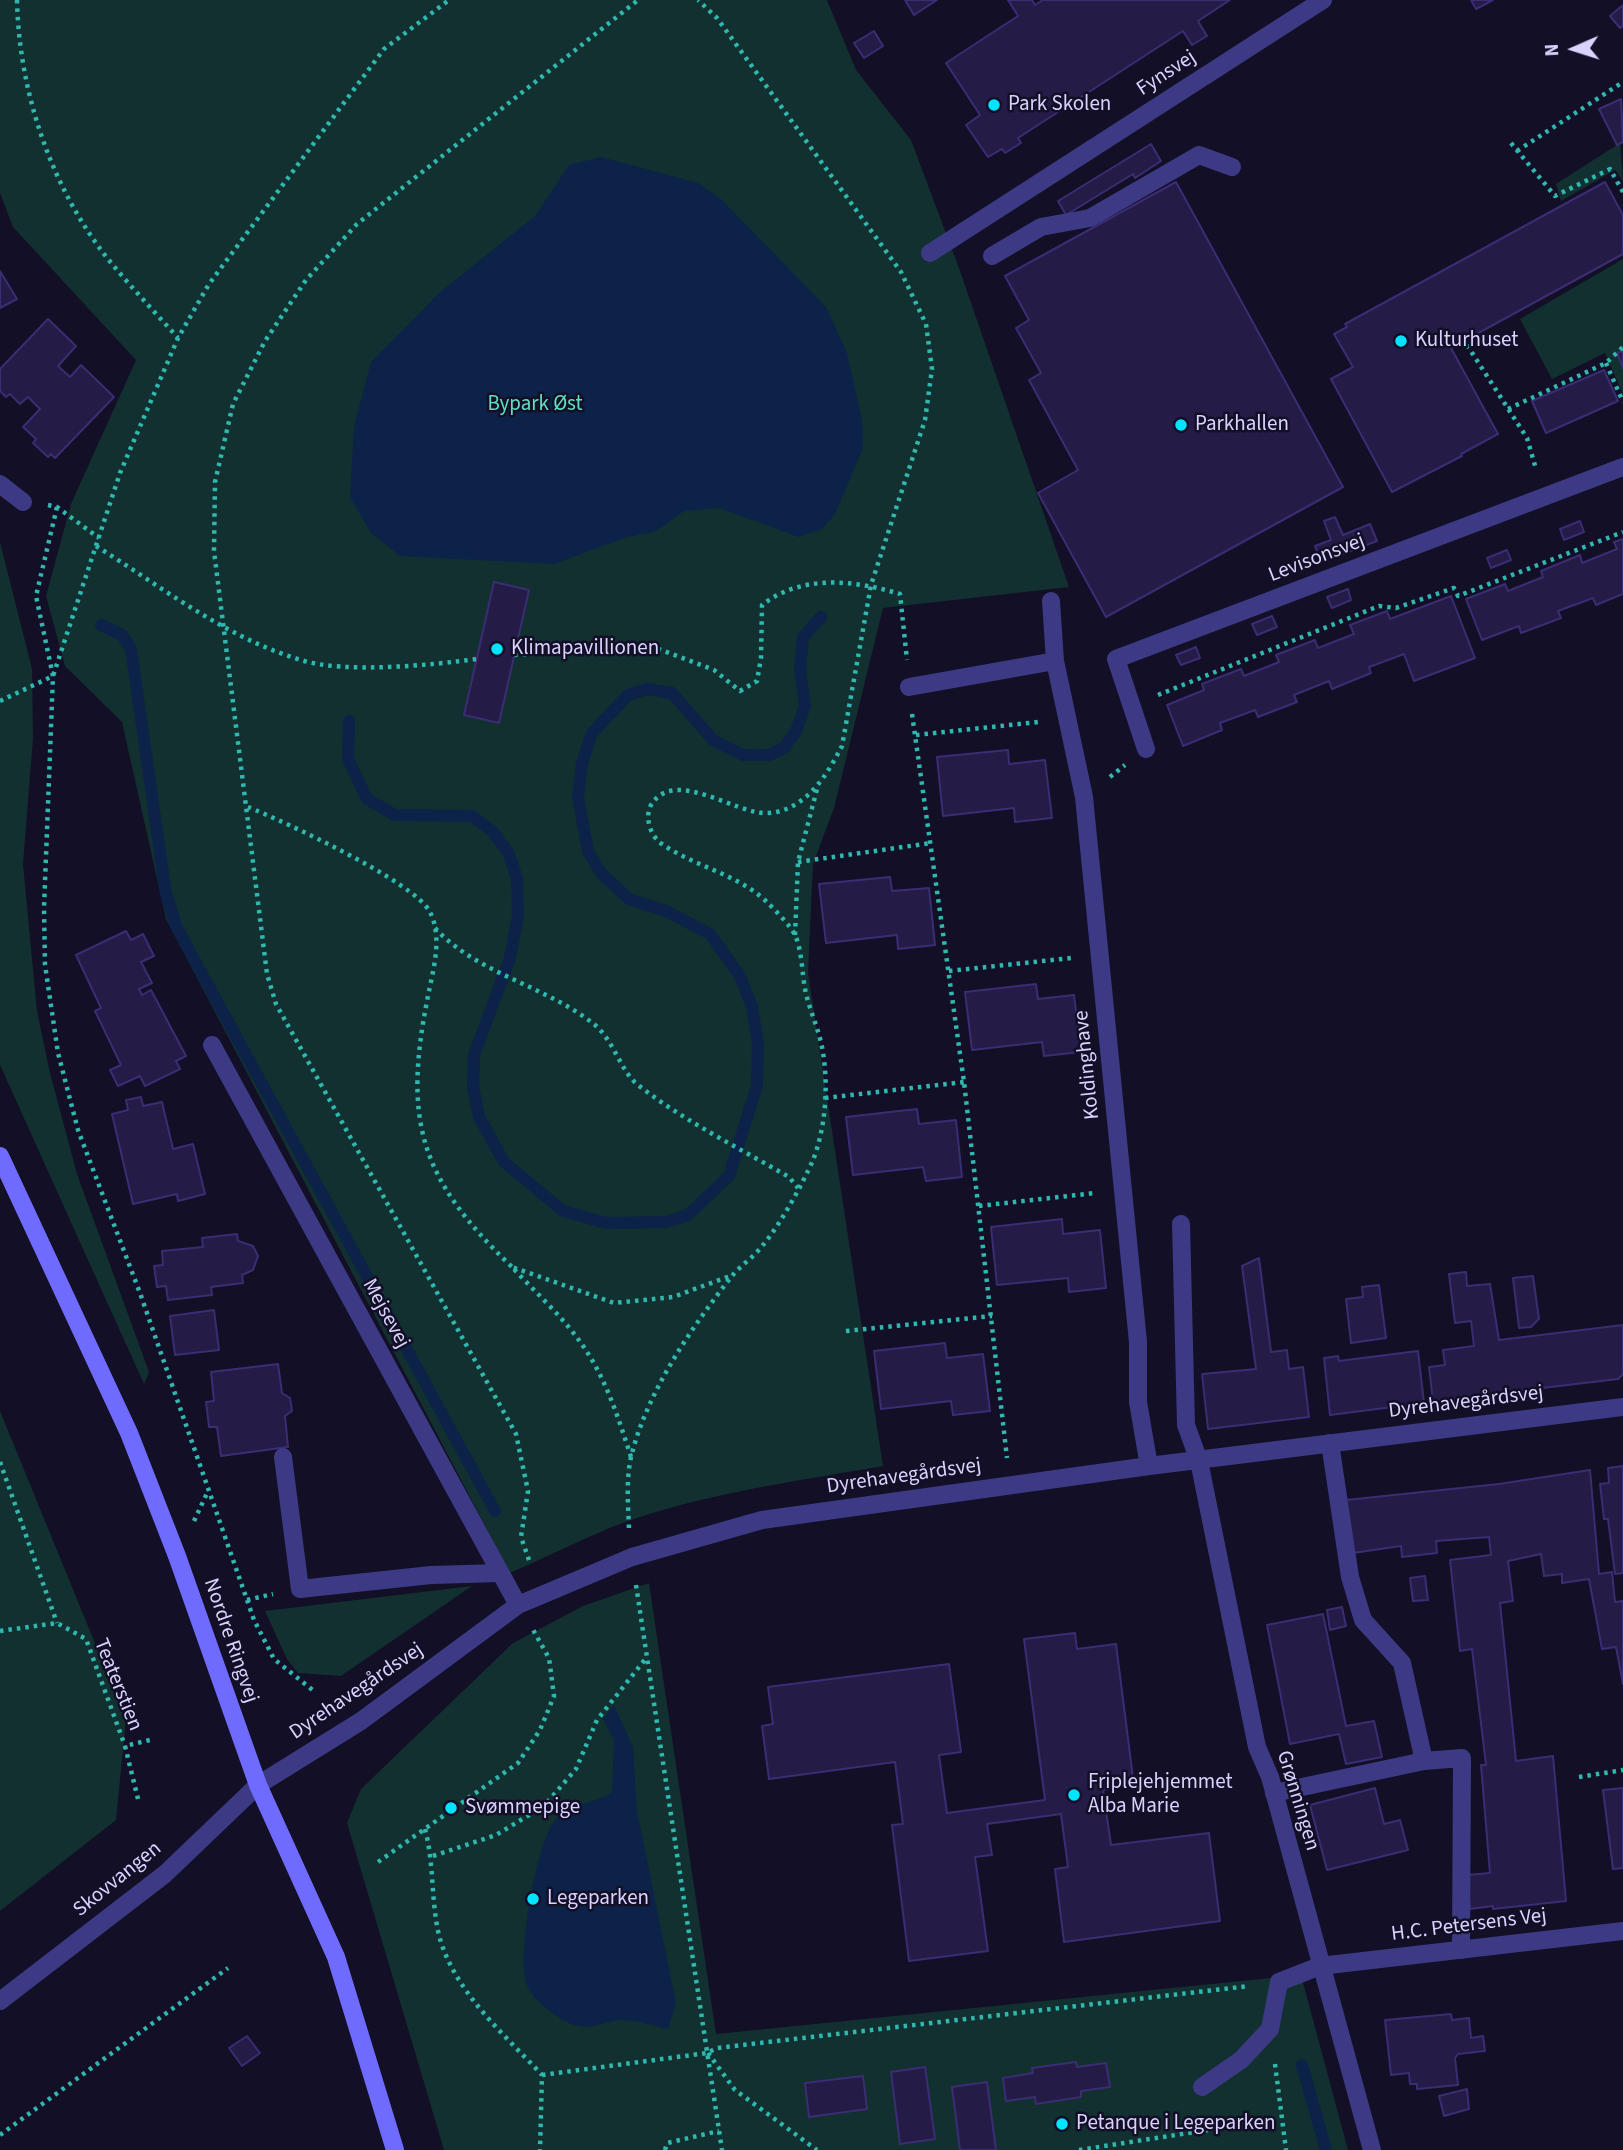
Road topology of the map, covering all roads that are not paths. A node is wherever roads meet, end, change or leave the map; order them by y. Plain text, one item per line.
1 (1323, 0) edge
2 (1232, 167) dead end
3 (930, 253) dead end
4 (992, 256) dead end
5 (1623, 467) edge
6 (0, 484) edge
7 (23, 502) dead end
8 (1051, 601) dead end
9 (1055, 661) junction
10 (909, 687) road end
11 (1146, 749) road end
12 (212, 1045) dead end
13 (0, 1156) edge
14 (1181, 1224) dead end
15 (1623, 1407) edge
16 (1330, 1443) junction
17 (283, 1457) dead end
18 (1199, 1461) junction
19 (1149, 1466) junction
20 (500, 1573) junction
21 (518, 1605) junction
22 (1424, 1761) junction
23 (258, 1785) junction
24 (1274, 1793) junction
25 (1623, 1931) edge
26 (1461, 1950) junction
27 (1320, 1966) junction
28 (0, 2001) edge
29 (1202, 2087) dead end
30 (395, 2150) edge
31 (1372, 2150) edge

1 - 3 street, Fynsvej
2 - 4 street
5 - 11 street, Levisonsvej
6 - 7 street
8 - 9 street, Koldinghave
9 - 10 street
9 - 19 street, Koldinghave
12 - 20 street, Mejsevej
13 - 23 main road, Nordre Ringvej
14 - 18 street, Grønningen
15 - 16 street, Dyrehavegårdsvej
16 - 18 street, Dyrehavegårdsvej
16 - 22 street
17 - 20 street
18 - 19 street, Dyrehavegårdsvej
18 - 24 street, Grønningen
19 - 21 street, Dyrehavegårdsvej
20 - 21 street, Mejsevej
21 - 23 street, Dyrehavegårdsvej
22 - 24 street
22 - 26 street
23 - 28 street, Skovvangen
23 - 30 main road, Nordre Ringvej
24 - 27 street, Grønningen
25 - 26 street, H.C. Petersens Vej
26 - 27 street, H.C. Petersens Vej
27 - 29 street, H.C. Petersens Vej
27 - 31 street, Grønningen

